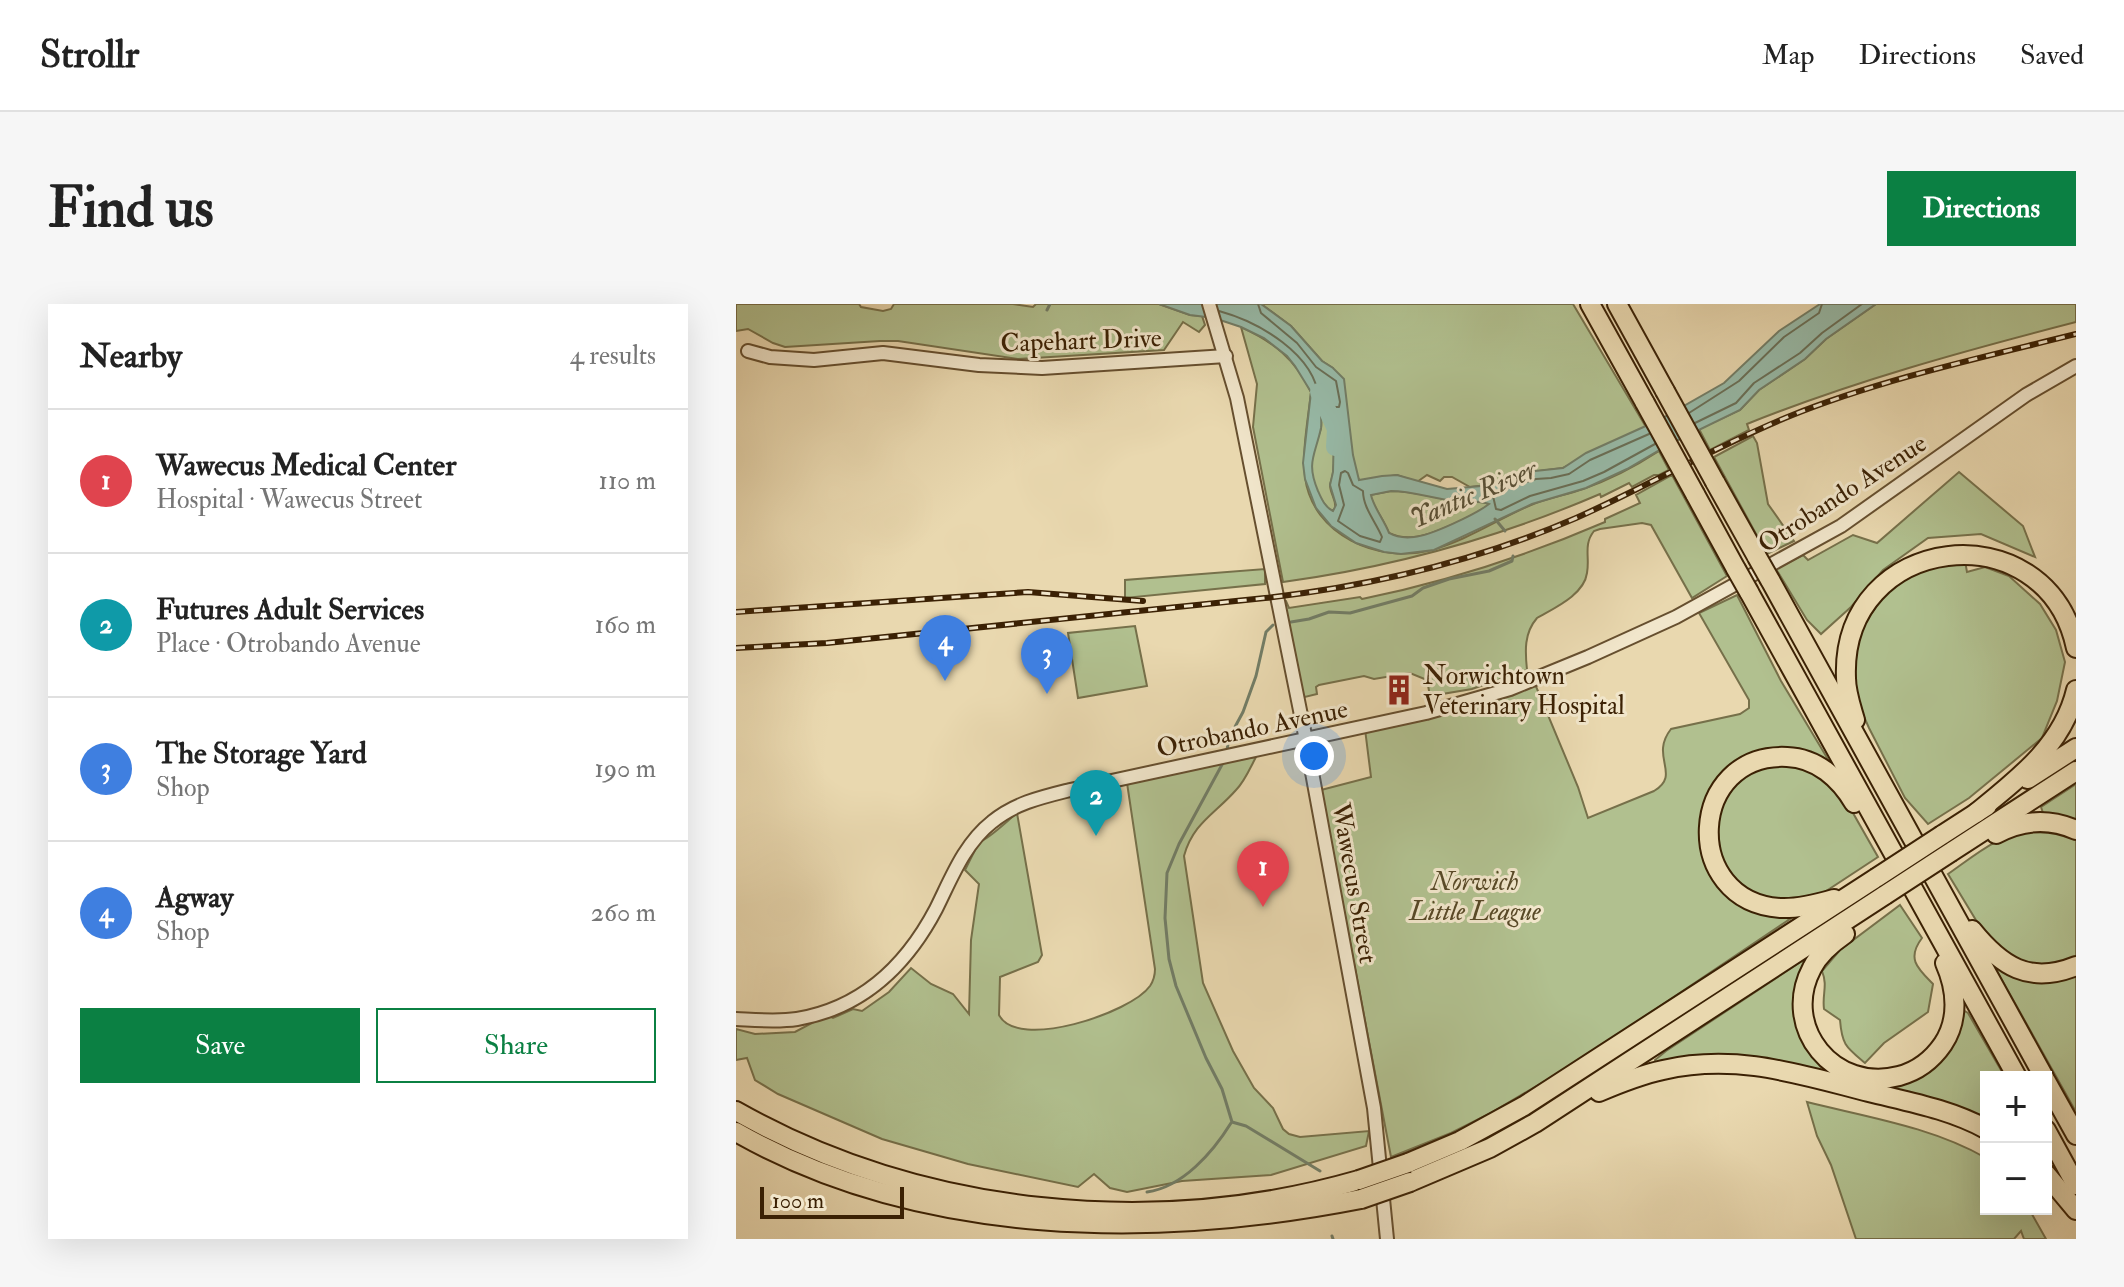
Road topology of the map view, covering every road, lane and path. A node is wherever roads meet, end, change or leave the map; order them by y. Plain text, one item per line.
1 (1209, 304) edge
2 (1590, 304) edge
3 (1617, 304) edge
4 (748, 351) dead end
5 (1226, 356) junction
6 (2076, 366) edge
7 (2076, 648) edge
8 (2076, 690) edge
9 (1306, 740) junction
10 (2076, 748) edge
11 (1867, 757) junction
12 (2076, 771) edge
13 (1976, 813) junction
14 (2076, 830) edge
15 (1885, 840) junction
16 (1954, 850) junction
17 (1940, 888) junction
18 (1852, 893) junction
19 (1880, 898) junction
20 (1934, 926) junction
21 (2076, 966) edge
22 (736, 1019) edge
23 (2014, 1071) edge
24 (2041, 1071) edge
25 (2052, 1092) edge
26 (1555, 1110) junction
27 (736, 1111) edge
28 (1980, 1126) edge
29 (736, 1132) edge
30 (2076, 1135) edge
31 (2052, 1141) edge
32 (2052, 1181) edge
33 (2076, 1185) edge
34 (2076, 1210) edge
35 (1308, 1213) junction
36 (1239, 1235) dead end
37 (1387, 1239) edge

1 - 5 street, Wawecus Street
2 - 15 highway, bridge
3 - 11 highway, bridge
4 - 5 street, Capehart Drive
5 - 9 street, Wawecus Street
6 - 9 street, Otrobando Avenue
7 - 11 highway
8 - 13 highway
9 - 22 street, Otrobando Avenue
9 - 37 street, Wawecus Street
10 - 13 highway
11 - 17 highway
12 - 16 highway
13 - 18 highway, bridge
14 - 16 highway
15 - 18 highway
15 - 20 highway
16 - 19 highway, bridge
17 - 21 highway
17 - 24 highway
18 - 27 highway, bridge
19 - 20 highway
19 - 26 highway
20 - 23 highway
25 - 30 highway
26 - 28 highway
26 - 35 highway, bridge
29 - 35 highway
31 - 33 highway
32 - 34 highway
35 - 36 highway

